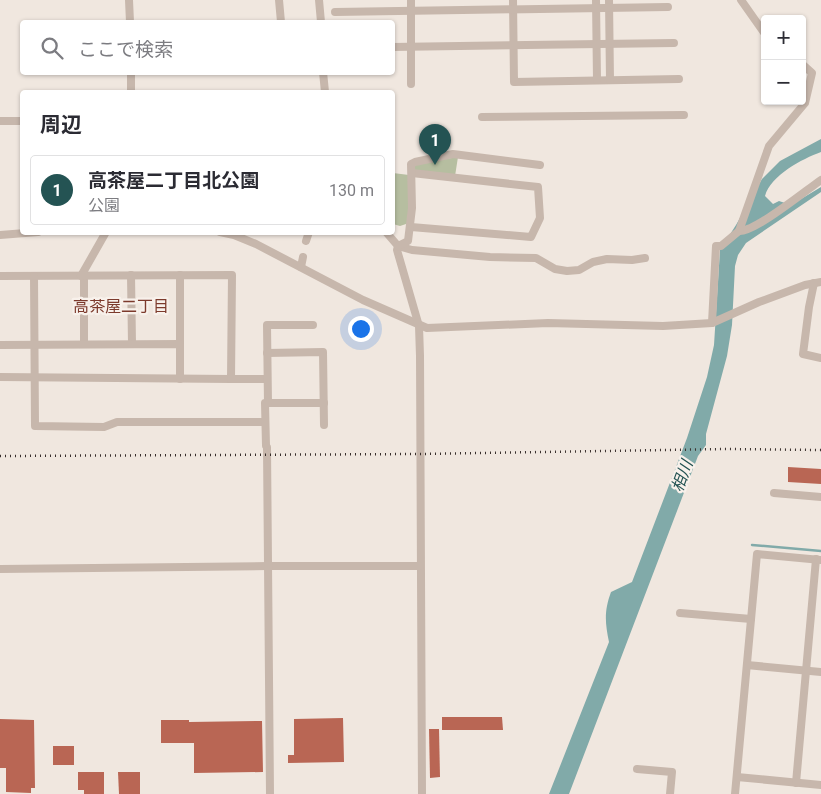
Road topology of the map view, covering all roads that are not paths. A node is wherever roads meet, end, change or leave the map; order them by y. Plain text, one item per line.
1 (129, 0) edge
2 (279, 0) edge
3 (320, 0) edge
4 (411, 0) edge
5 (513, 0) edge
6 (608, 0) edge
7 (741, 0) edge
8 (596, 4) edge
9 (668, 7) dead end
10 (609, 9) junction
11 (513, 10) junction
12 (411, 11) junction
13 (334, 12) dead end
14 (130, 20) edge
15 (281, 20) edge
16 (321, 20) edge
17 (761, 28) edge
18 (674, 43) dead end
19 (596, 44) junction
20 (609, 44) junction
21 (514, 45) junction
22 (411, 47) junction
23 (395, 48) edge
24 (806, 68) edge
25 (131, 75) edge
26 (323, 75) edge
27 (679, 79) dead end
28 (597, 80) junction
29 (610, 80) junction
30 (411, 84) dead end
31 (131, 90) edge
32 (324, 90) edge
33 (806, 100) edge
34 (802, 105) edge
35 (684, 115) dead end
36 (482, 117) dead end
37 (0, 121) edge
38 (20, 121) edge
39 (540, 165) dead end
40 (412, 173) junction
41 (821, 180) edge
42 (411, 227) junction
43 (739, 231) junction
44 (20, 233) edge
45 (0, 235) edge
46 (104, 235) edge
47 (234, 235) edge
48 (307, 235) edge
49 (389, 235) edge
50 (306, 241) dead end
51 (398, 246) junction
52 (303, 257) dead end
53 (645, 258) dead end
54 (301, 267) junction
55 (131, 275) junction
56 (180, 275) junction
57 (0, 276) edge
58 (34, 276) junction
59 (83, 276) junction
60 (818, 283) edge
61 (712, 323) junction
62 (313, 325) dead end
63 (418, 326) junction
64 (34, 344) junction
65 (84, 344) junction
66 (132, 344) junction
67 (180, 344) junction
68 (0, 345) edge
69 (268, 353) junction
70 (821, 358) edge
71 (0, 377) edge
72 (35, 377) junction
73 (180, 379) junction
74 (231, 379) junction
75 (267, 380) junction
76 (268, 403) junction
77 (324, 403) junction
78 (265, 422) junction
79 (324, 425) dead end
80 (774, 493) dead end
81 (821, 497) edge
82 (818, 560) edge
83 (268, 566) junction
84 (420, 566) junction
85 (0, 569) edge
86 (680, 613) dead end
87 (751, 619) junction
88 (747, 665) junction
89 (806, 670) junction
90 (821, 672) edge
91 (636, 768) dead end
92 (737, 777) junction
93 (796, 782) junction
94 (821, 785) edge
95 (270, 794) edge
96 (422, 794) edge
97 (670, 794) edge
98 (735, 794) edge

1 - 14 street
2 - 15 street
3 - 16 street
4 - 12 street
5 - 11 street
6 - 10 street
7 - 17 street
8 - 10 street
8 - 11 street
8 - 19 street
9 - 10 street
10 - 20 street
11 - 12 street
11 - 21 street
12 - 13 street
12 - 22 street
18 - 20 street
19 - 20 street
19 - 21 street
19 - 28 street
20 - 29 street
21 - 22 street
21 - 28 street
22 - 23 street
22 - 30 street
24 - 33 street
25 - 31 street
26 - 32 street
27 - 29 street
28 - 29 street
34 - 43 street
35 - 36 street
37 - 38 street
39 - 40 street
40 - 42 street
40 - 42 street
41 - 43 street
42 - 51 street
43 - 61 street
44 - 45 street
46 - 59 street
47 - 54 street
48 - 50 street
49 - 51 street
51 - 53 street
51 - 63 street
52 - 54 street
54 - 63 street
55 - 56 street
55 - 59 street
55 - 66 street
56 - 67 street
56 - 74 street
57 - 58 street
58 - 59 street
58 - 64 street
59 - 65 street
60 - 61 street
60 - 70 street
61 - 63 street
62 - 69 street
63 - 84 street
64 - 65 street
64 - 68 street
64 - 72 street
65 - 66 street
66 - 67 street
67 - 73 street
69 - 75 street
69 - 77 street
71 - 72 street
72 - 73 street
72 - 78 street
73 - 74 street
74 - 75 street
75 - 76 street
76 - 77 street
76 - 78 street
77 - 79 street
78 - 83 street
80 - 81 street
82 - 87 street
82 - 89 street
83 - 84 street
83 - 85 street
83 - 95 street
84 - 96 street
86 - 87 street
87 - 88 street
88 - 89 street
88 - 92 street
89 - 90 street
89 - 93 street
91 - 97 street
92 - 93 street
92 - 98 street
93 - 94 street

